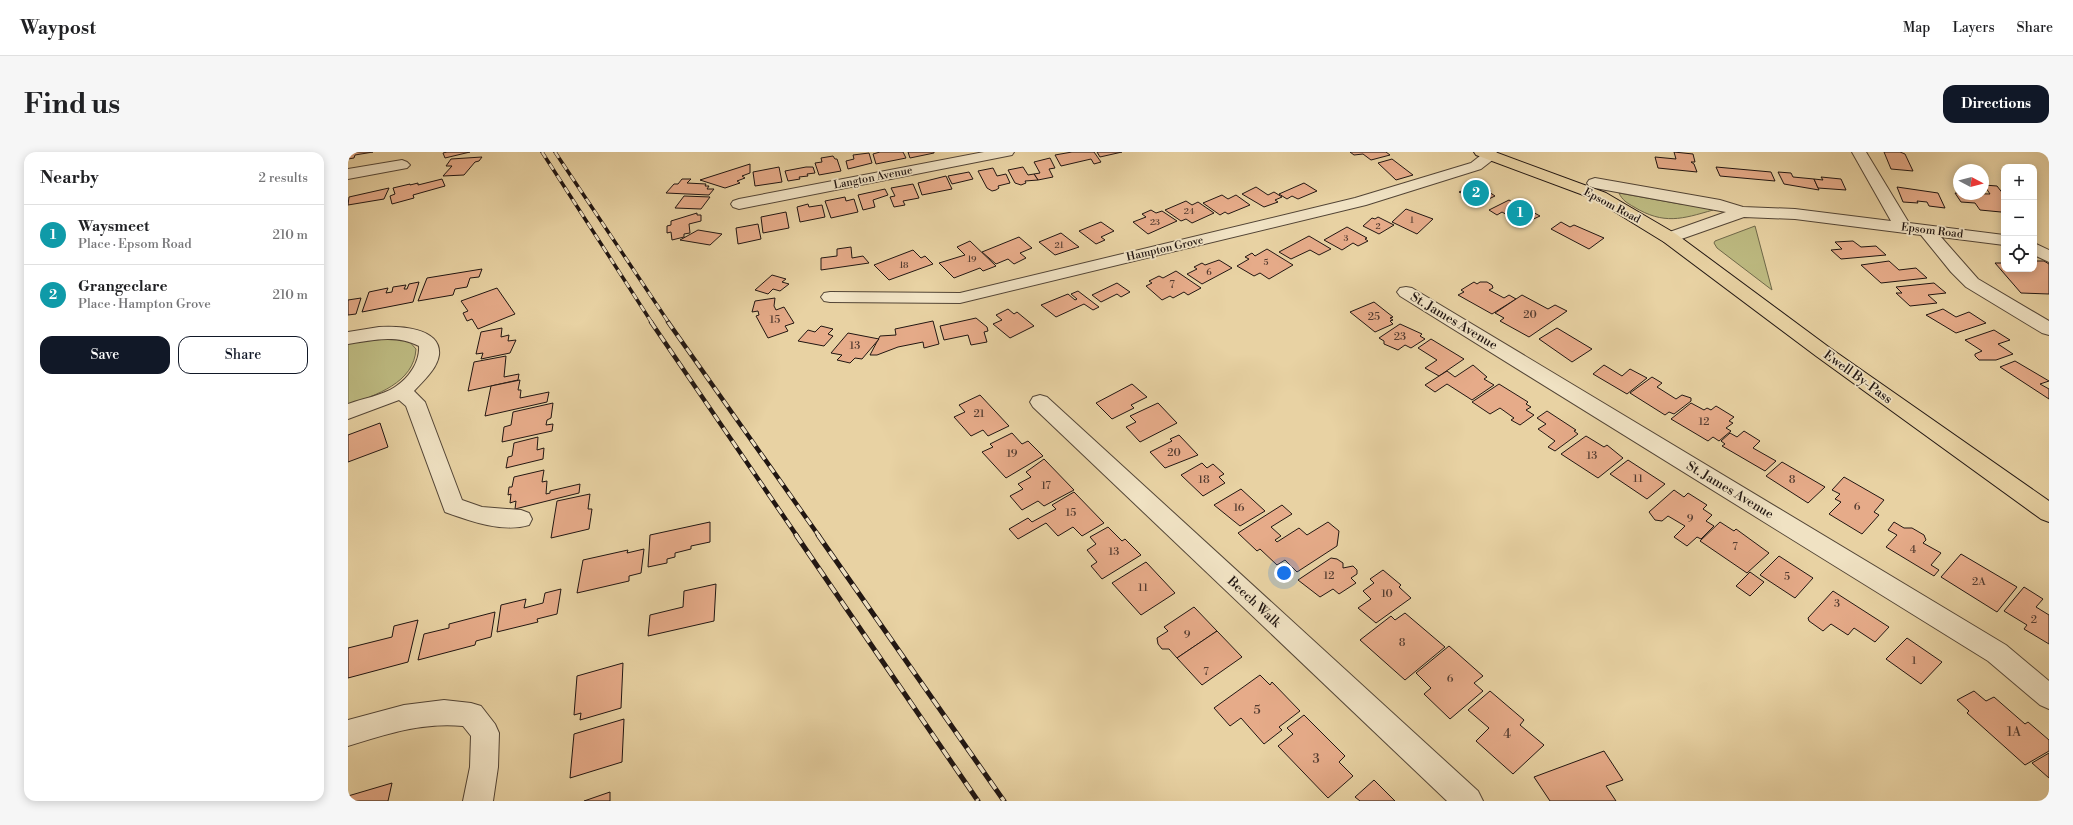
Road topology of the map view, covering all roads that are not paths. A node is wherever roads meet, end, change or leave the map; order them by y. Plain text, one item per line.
1 (1007, 152) edge
2 (1859, 152) edge
3 (1486, 154) edge
4 (402, 165) dead end
5 (348, 174) edge
6 (1595, 183) dead end
7 (739, 204) dead end
8 (1742, 212) junction
9 (1903, 227) junction
10 (1926, 230) junction
11 (1670, 238) junction
12 (2001, 240) edge
13 (2037, 244) edge
14 (2049, 246) edge
15 (2037, 250) edge
16 (2049, 257) edge
17 (1406, 292) dead end
18 (830, 297) dead end
19 (2049, 329) edge
20 (348, 338) edge
21 (402, 392) junction
22 (1040, 402) dead end
23 (348, 412) edge
24 (2049, 513) edge
25 (521, 519) dead end
26 (2049, 697) edge
27 (348, 733) edge
28 (478, 801) edge
29 (1468, 801) edge

1 - 7 street, Langton Avenue
2 - 9 street
3 - 11 highway, Epsom Road
3 - 18 street, Hampton Grove
4 - 5 street
6 - 8 street, Epsom Road
8 - 9 street, Epsom Road
8 - 11 street, Epsom Road
9 - 10 street, Epsom Road
10 - 12 street, Epsom Road
10 - 19 street
11 - 24 highway, Ewell By-Pass
13 - 14 street
15 - 16 street
17 - 26 street, St. James Avenue
20 - 21 street
21 - 23 street
21 - 25 street
22 - 29 street, Beech Walk
27 - 28 street

